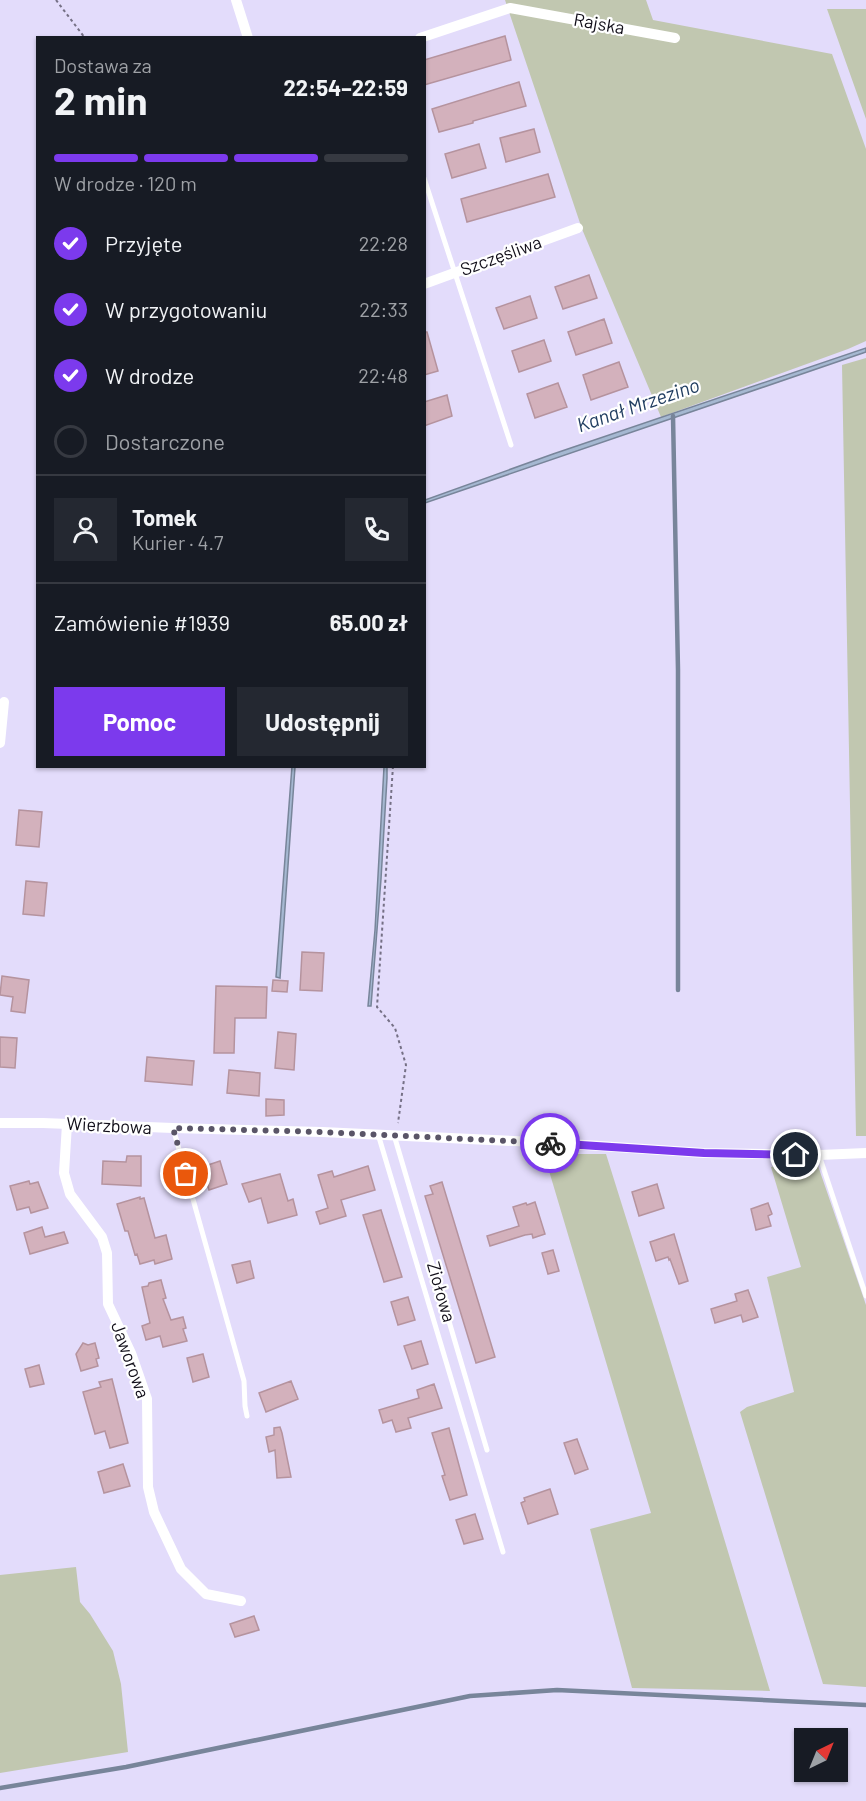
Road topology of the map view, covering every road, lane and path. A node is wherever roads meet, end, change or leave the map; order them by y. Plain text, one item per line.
1 (56, 0) edge
2 (236, 0) edge
3 (83, 36) edge
4 (247, 36) edge
5 (426, 36) edge
6 (675, 38) dead end
7 (426, 184) edge
8 (578, 228) dead end
9 (455, 273) junction
10 (426, 283) edge
11 (511, 445) dead end
12 (4, 702) dead end
13 (0, 743) edge
14 (393, 768) edge
15 (0, 1123) edge
16 (67, 1124) junction
17 (173, 1128) junction
18 (378, 1134) junction
19 (394, 1135) junction
20 (866, 1153) edge
21 (819, 1155) junction
22 (866, 1296) edge
23 (247, 1416) dead end
24 (487, 1449) dead end
25 (503, 1552) dead end
26 (241, 1601) dead end

1 - 3 path
2 - 4 street
5 - 6 street, Rajska
7 - 9 lane
8 - 9 street, Szczęśliwa
9 - 10 street, Szczęśliwa
9 - 11 lane
12 - 13 street
14 - 19 path
15 - 16 street, Wierzbowa
16 - 17 street, Wierzbowa
16 - 26 street, Jaworowa
17 - 18 street, Wierzbowa
17 - 23 lane
18 - 19 street, Wierzbowa
18 - 25 lane
19 - 21 street, Wierzbowa
19 - 24 lane, Ziołowa
20 - 21 street, Wierzbowa
21 - 22 lane

